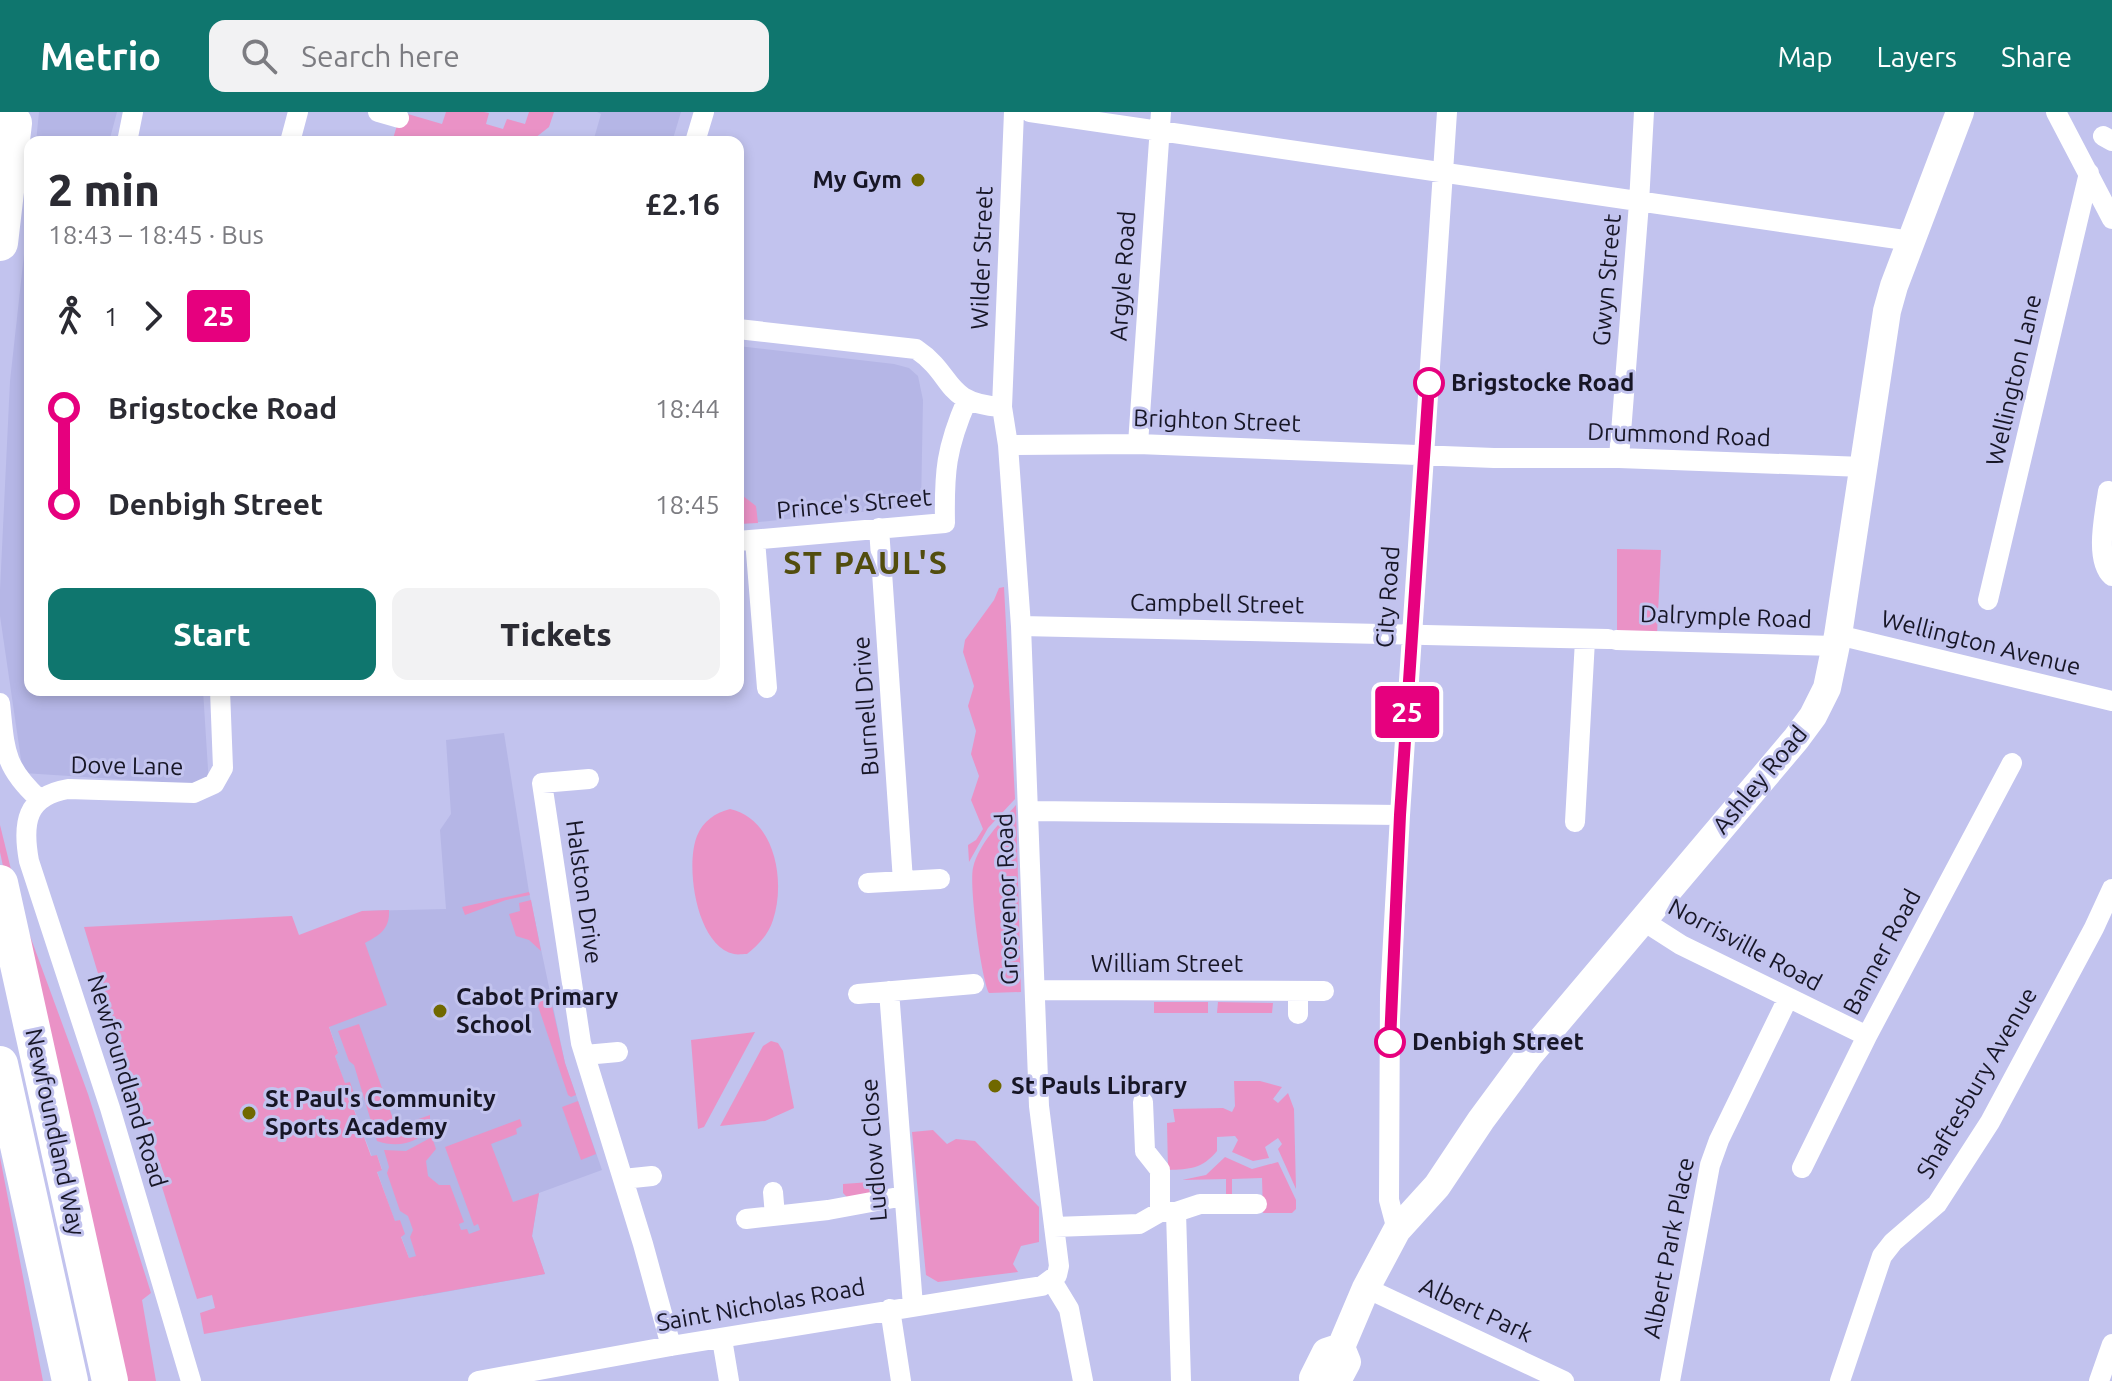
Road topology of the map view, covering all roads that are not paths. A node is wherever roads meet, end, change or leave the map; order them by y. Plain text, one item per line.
1 (133, 112) edge
2 (298, 112) edge
3 (378, 112) edge
4 (704, 112) edge
5 (1014, 112) edge
6 (1030, 112) edge
7 (1447, 112) edge
8 (1644, 112) edge
9 (1960, 112) edge
10 (2056, 112) edge
11 (14, 117) edge
12 (399, 118) dead end
13 (1161, 122) edge
14 (128, 136) edge
15 (292, 136) edge
16 (697, 136) edge
17 (0, 163) edge
18 (1441, 173) junction
19 (2089, 173) junction
20 (1639, 203) junction
21 (2112, 219) edge
22 (1911, 241) junction
23 (0, 243) edge
24 (744, 330) edge
25 (967, 400) junction
26 (1002, 407) junction
27 (1138, 444) junction
28 (1008, 445) junction
29 (1425, 454) junction
30 (1494, 458) joint
31 (1619, 458) junction
32 (1863, 467) junction
33 (2108, 491) dead end
34 (879, 528) junction
35 (746, 540) edge
36 (2112, 576) edge
37 (1988, 600) dead end
38 (1021, 626) junction
39 (1412, 634) junction
40 (1585, 640) junction
41 (1837, 640) junction
42 (767, 688) dead end
43 (220, 696) edge
44 (2112, 701) edge
45 (0, 703) edge
46 (2012, 763) dead end
47 (589, 779) dead end
48 (39, 799) junction
49 (1030, 811) junction
50 (1400, 815) junction
51 (1575, 822) dead end
52 (940, 879) dead end
53 (903, 881) junction
54 (0, 883) edge
55 (868, 883) dead end
56 (2112, 889) edge
57 (1642, 920) junction
58 (974, 984) dead end
59 (1037, 990) junction
60 (889, 991) junction
61 (1298, 991) junction
62 (1324, 991) dead end
63 (858, 994) dead end
64 (1788, 998) junction
65 (1298, 1014) dead end
66 (1867, 1036) junction
67 (618, 1052) dead end
68 (585, 1055) junction
69 (0, 1064) edge
70 (1143, 1102) dead end
71 (1802, 1168) dead end
72 (652, 1176) dead end
73 (623, 1179) junction
74 (773, 1192) dead end
75 (904, 1196) junction
76 (1257, 1204) dead end
77 (1168, 1212) junction
78 (775, 1216) junction
79 (746, 1219) dead end
80 (1054, 1227) junction
81 (1397, 1230) junction
82 (1052, 1281) junction
83 (1366, 1288) junction
84 (913, 1306) junction
85 (890, 1309) junction
86 (722, 1339) junction
87 (2112, 1344) edge
88 (671, 1346) junction
89 (1341, 1347) junction
90 (557, 1374) edge
91 (70, 1381) edge
92 (110, 1381) edge
93 (191, 1381) edge
94 (478, 1381) edge
95 (729, 1381) edge
96 (901, 1381) edge
97 (1083, 1381) edge
98 (1181, 1381) edge
99 (1314, 1381) edge
100 (1337, 1381) edge
101 (1564, 1381) edge
102 (1670, 1381) edge
103 (1840, 1381) edge
104 (2099, 1381) edge

1 - 14 street
2 - 15 street
3 - 12 street
4 - 16 street
5 - 26 street, Wilder Street
6 - 13 street
7 - 18 street, City Road
8 - 20 street, Gwyn Street
9 - 22 main road, Ashley Road
10 - 19 street
11 - 17 highway
11 - 23 highway
13 - 18 street
13 - 27 street, Argyle Road
18 - 20 street
18 - 29 street, City Road
19 - 21 street
19 - 37 street, Wellington Lane
20 - 22 street
20 - 31 street, Gwyn Street
22 - 32 main road, Ashley Road
24 - 25 street
25 - 26 street
25 - 34 street, Prince's Street
26 - 28 street, Grosvenor Road
27 - 28 street, Brighton Street
27 - 29 street, Brighton Street
28 - 38 street, Grosvenor Road
29 - 30 street, Brighton Street
29 - 39 street, City Road
30 - 31 street, Drummond Road
31 - 32 street, Drummond Road
32 - 41 main road, Ashley Road
33 - 36 street
34 - 35 street, Prince's Street
34 - 53 street, Burnell Drive
35 - 42 street
38 - 39 street, Campbell Street
38 - 49 street, Grosvenor Road
39 - 40 street, Dalrymple Road
39 - 50 street, City Road
40 - 41 street, Dalrymple Road
40 - 51 street
41 - 44 street, Wellington Avenue
41 - 57 main road, Ashley Road
43 - 48 street, Dove Lane
45 - 48 street
46 - 66 street, Banner Road
47 - 68 street, Halston Drive
48 - 93 street, Newfoundland Road
49 - 50 street
49 - 59 street, Grosvenor Road
50 - 81 street, City Road
52 - 53 street
53 - 55 street
54 - 92 highway, Newfoundland Way
56 - 103 street, Shaftesbury Avenue
57 - 64 street, Norrisville Road
57 - 81 main road, Ashley Road
58 - 60 street
59 - 61 street, William Street
59 - 80 street, Grosvenor Road
60 - 63 street
60 - 75 street, Ludlow Close
61 - 62 street, William Street
61 - 65 street
64 - 66 street, Norrisville Road
64 - 102 street, Albert Park Place
66 - 71 street, Banner Road
67 - 68 street
68 - 73 street, Halston Drive
69 - 91 highway, Newfoundland Way
70 - 77 street
72 - 73 street
73 - 88 street, Halston Drive
74 - 78 street
75 - 78 street
75 - 84 street, Ludlow Close
76 - 77 street
77 - 80 street
77 - 98 street
78 - 79 street
80 - 82 street, Grosvenor Road
81 - 83 main road, Ashley Road
82 - 84 street, Saint Nicholas Road
82 - 97 street
83 - 89 main road, Ashley Road
83 - 101 street, Albert Park
84 - 85 street, Saint Nicholas Road
85 - 86 street, Saint Nicholas Road
85 - 96 street
86 - 88 street, Saint Nicholas Road
86 - 95 street
87 - 104 street
88 - 90 street, Saint Nicholas Road
89 - 99 main road, Ashley Road
89 - 100 main road, Ashley Road
90 - 94 street, Saint Nicholas Road

